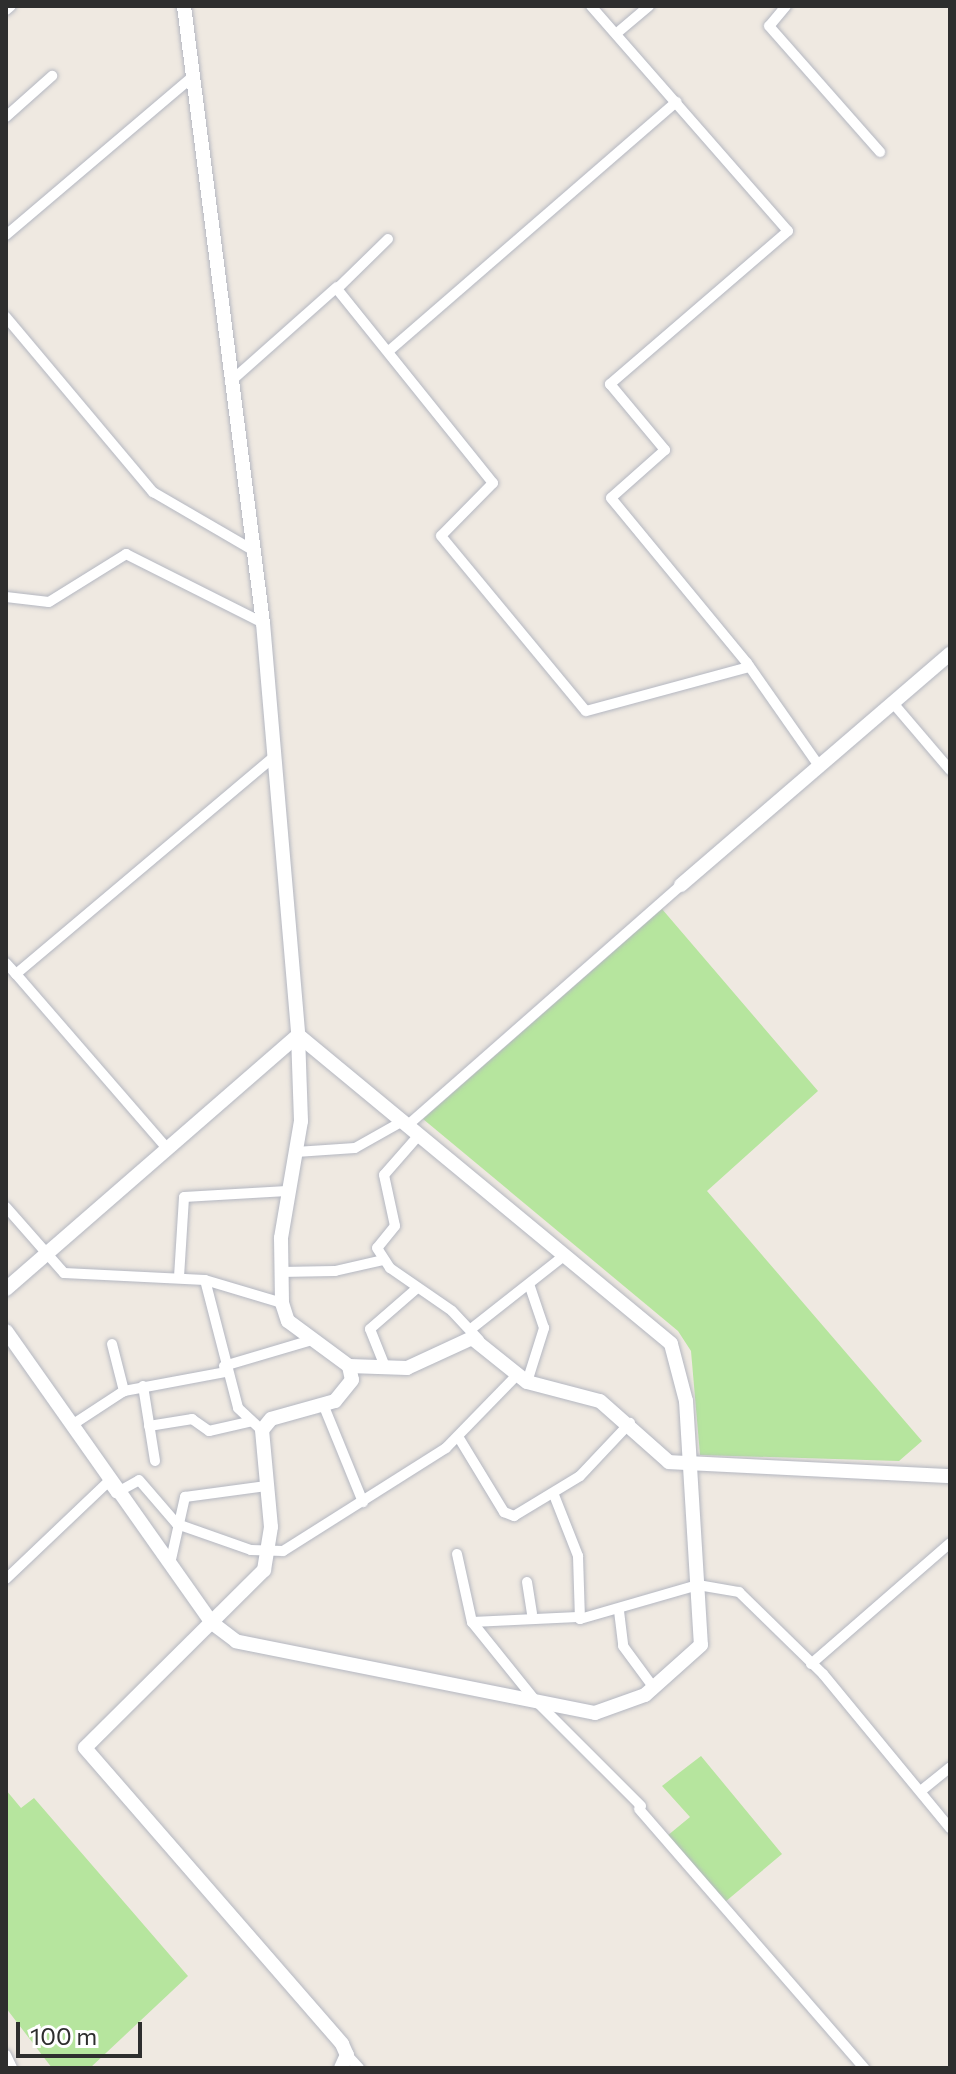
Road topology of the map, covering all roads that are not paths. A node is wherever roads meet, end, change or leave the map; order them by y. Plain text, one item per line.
1 (11, 6) edge
2 (184, 6) edge
3 (591, 6) edge
4 (649, 6) edge
5 (789, 7) edge
6 (6, 10) edge
7 (617, 33) junction
8 (52, 76) dead end
9 (192, 77) junction
10 (676, 102) junction
11 (6, 117) edge
12 (880, 152) dead end
13 (6, 235) edge
14 (388, 239) dead end
15 (337, 287) junction
16 (6, 317) edge
17 (390, 350) junction
18 (230, 382) junction
19 (251, 549) junction
20 (6, 597) edge
21 (263, 623) junction
22 (950, 654) edge
23 (749, 667) junction
24 (893, 703) junction
25 (275, 756) junction
26 (819, 766) junction
27 (950, 770) edge
28 (681, 885) joint
29 (6, 963) edge
30 (16, 974) junction
31 (298, 1035) junction
32 (410, 1127) junction
33 (166, 1147) junction
34 (296, 1152) junction
35 (287, 1191) junction
36 (6, 1207) edge
37 (46, 1255) junction
38 (565, 1255) junction
39 (383, 1260) junction
40 (280, 1272) junction
41 (179, 1277) junction
42 (205, 1280) junction
43 (529, 1284) junction
44 (6, 1289) edge
45 (416, 1289) junction
46 (282, 1303) junction
47 (6, 1331) edge
48 (475, 1335) junction
49 (312, 1340) junction
50 (112, 1344) dead end
51 (349, 1366) junction
52 (225, 1369) junction
53 (386, 1369) junction
54 (522, 1379) junction
55 (143, 1386) junction
56 (124, 1391) junction
57 (323, 1404) junction
58 (630, 1423) junction
59 (72, 1425) junction
60 (149, 1426) junction
61 (256, 1426) junction
62 (459, 1438) junction
63 (155, 1461) dead end
64 (692, 1464) junction
65 (950, 1476) edge
66 (266, 1486) junction
67 (119, 1491) junction
68 (554, 1495) junction
69 (363, 1502) junction
70 (177, 1524) junction
71 (950, 1543) edge
72 (270, 1554) junction
73 (457, 1554) dead end
74 (170, 1564) junction
75 (6, 1579) edge
76 (527, 1582) dead end
77 (698, 1585) junction
78 (619, 1611) junction
79 (532, 1614) junction
80 (578, 1617) junction
81 (472, 1622) junction
82 (212, 1623) junction
83 (811, 1664) junction
84 (654, 1688) junction
85 (535, 1700) junction
86 (950, 1767) edge
87 (922, 1790) junction
88 (950, 1828) edge
89 (6, 2055) edge
90 (344, 2062) edge
91 (12, 2068) edge
92 (359, 2068) edge
93 (864, 2068) edge

1 - 6 street
2 - 9 street
3 - 7 street
4 - 7 street
5 - 12 street
7 - 10 street
8 - 11 street
9 - 13 street
9 - 18 street
10 - 17 street
10 - 23 street
14 - 15 street
15 - 17 street
15 - 18 street
16 - 19 street
17 - 23 street
18 - 19 street
19 - 21 street
20 - 21 street
21 - 25 street
22 - 24 street
23 - 26 street
24 - 26 street
24 - 27 street
25 - 30 street
25 - 31 street
26 - 28 street
28 - 32 street
29 - 30 street
30 - 33 street
31 - 32 street
31 - 33 street
31 - 34 street
32 - 34 street
32 - 38 street
32 - 39 street
33 - 37 street
34 - 35 street
35 - 40 street
35 - 41 street
36 - 37 street
37 - 41 street
37 - 44 street
38 - 43 street
38 - 64 street
39 - 40 street
39 - 45 street
40 - 46 street
41 - 42 street
42 - 46 street
42 - 52 street
43 - 48 street
43 - 54 street
45 - 48 street
45 - 53 street
46 - 49 street
47 - 59 street
48 - 53 street
48 - 54 street
49 - 51 street
49 - 52 street
50 - 56 street
51 - 53 street
51 - 57 street
52 - 55 street
52 - 61 street
54 - 58 street
54 - 62 street
55 - 56 street
55 - 60 street
56 - 59 street
57 - 61 street
57 - 69 street
58 - 64 street
58 - 68 street
59 - 67 street
60 - 61 street
60 - 63 street
61 - 66 street
62 - 68 street
62 - 69 street
64 - 65 street
64 - 77 street
66 - 70 street
66 - 72 street
67 - 70 street
67 - 74 street
67 - 75 street
68 - 80 street
69 - 72 street
70 - 72 street
70 - 74 street
71 - 83 street
72 - 82 street
73 - 81 street
74 - 82 street
76 - 79 street
77 - 78 street
77 - 83 street
77 - 84 street
78 - 80 street
78 - 84 street
79 - 80 street
79 - 81 street
81 - 85 street
82 - 85 street
82 - 90 street
83 - 87 street
84 - 85 street
85 - 93 street
86 - 87 street
87 - 88 street
89 - 91 street
90 - 92 street

